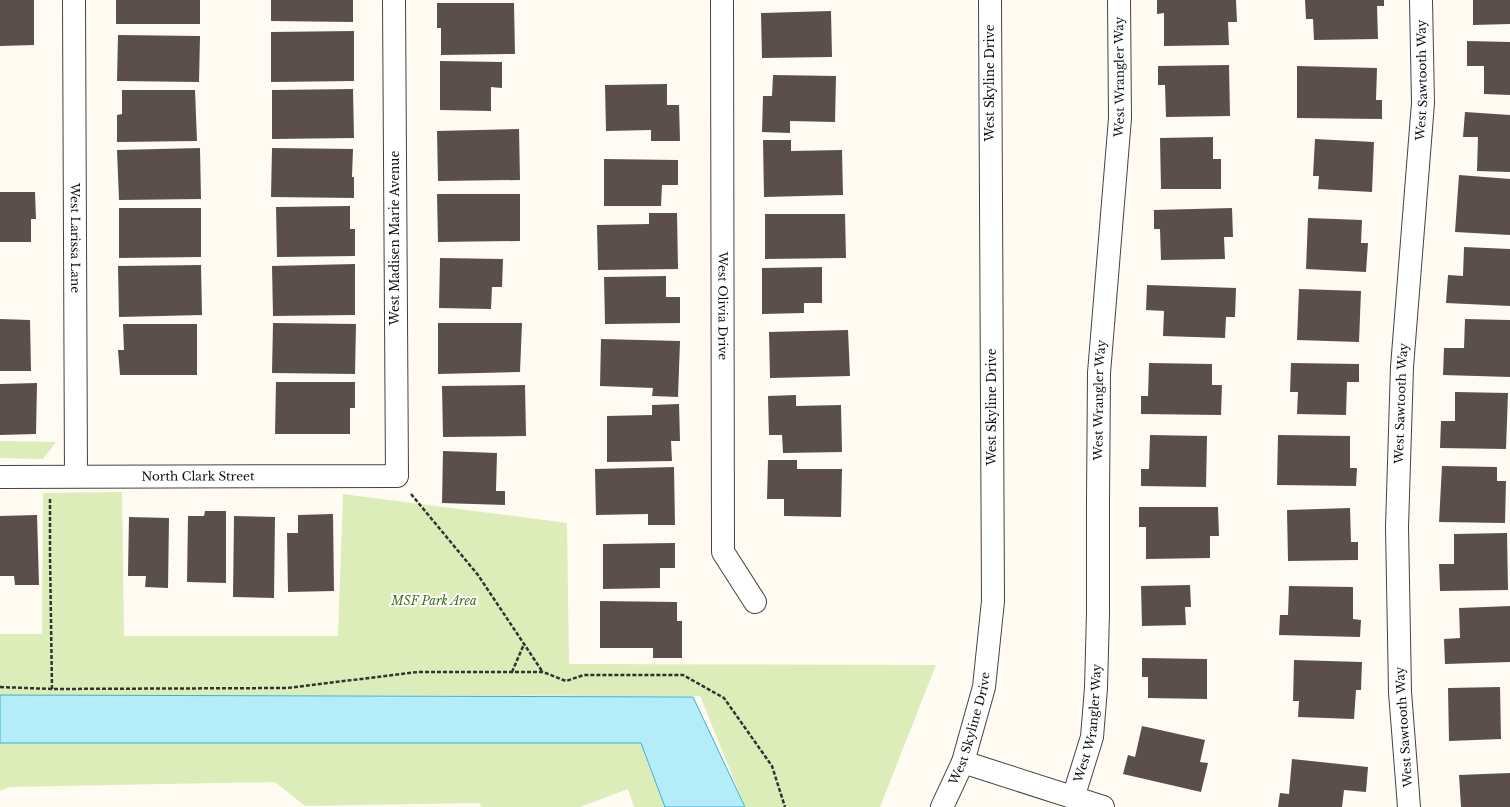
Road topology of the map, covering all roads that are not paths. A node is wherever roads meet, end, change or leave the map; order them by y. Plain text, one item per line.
1 (74, 0) edge
2 (394, 0) edge
3 (722, 0) edge
4 (990, 0) edge
5 (1119, 0) edge
6 (1421, 0) edge
7 (76, 476) junction
8 (397, 476) joint
9 (0, 477) edge
10 (755, 602) dead end
11 (963, 762) junction
12 (1073, 798) junction
13 (942, 807) edge
14 (1102, 807) edge
15 (1409, 807) edge

1 - 7 street, West Larissa Lane
2 - 8 street, West Madisen Marie Avenue
3 - 10 street, West Olivia Drive
4 - 11 street, West Skyline Drive
5 - 12 street, West Wrangler Way
6 - 15 street, West Sawtooth Way
7 - 8 street, North Clark Street
7 - 9 street, North Clark Street
11 - 12 street
11 - 13 street, West Skyline Drive
12 - 14 street

